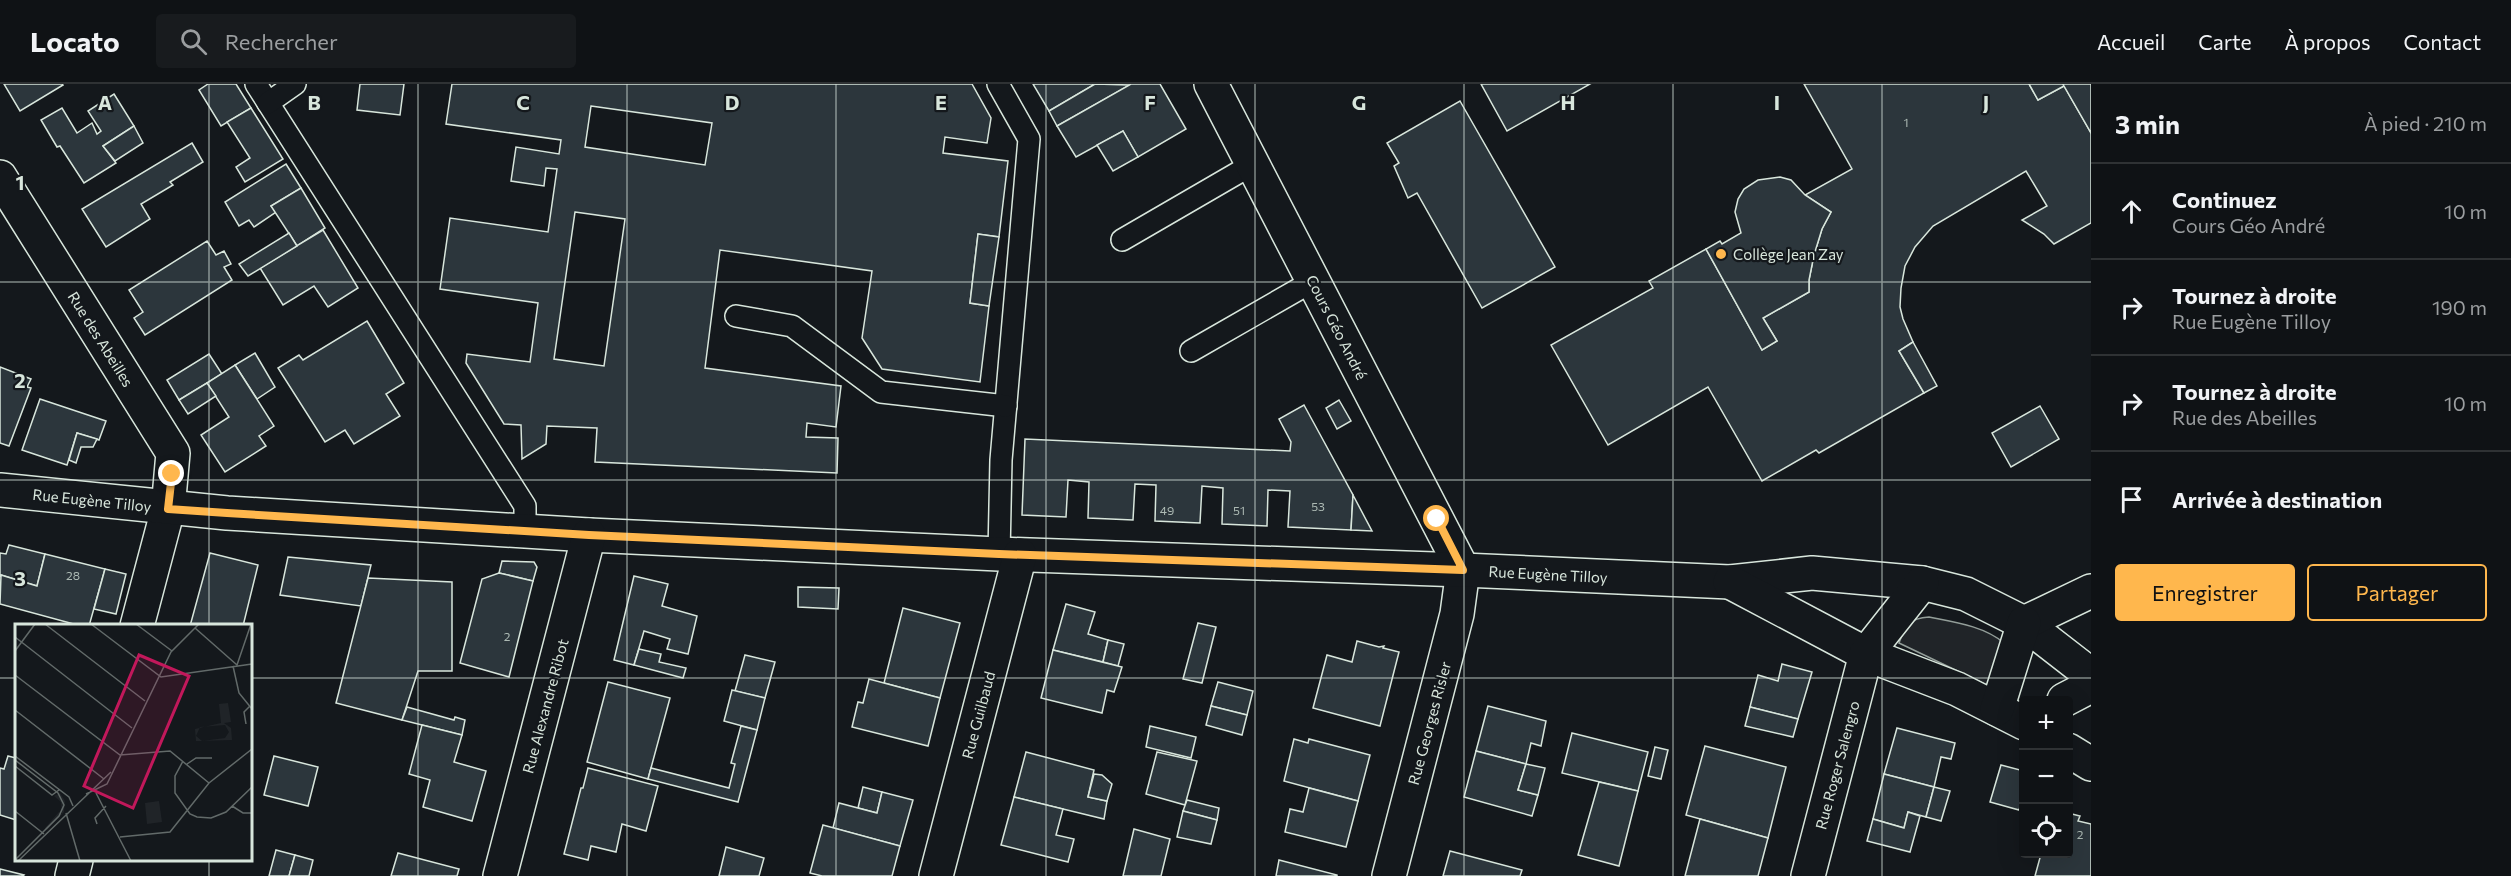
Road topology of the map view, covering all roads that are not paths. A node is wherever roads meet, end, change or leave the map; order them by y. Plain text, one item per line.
1 (256, 84) edge
2 (295, 84) edge
3 (998, 84) edge
4 (1211, 84) edge
5 (268, 103) junction
6 (1253, 164) junction
7 (0, 177) edge
8 (1122, 240) dead end
9 (1313, 281) junction
10 (736, 316) dead end
11 (1191, 351) dead end
12 (1006, 406) junction
13 (0, 490) edge
14 (168, 509) junction
15 (525, 531) junction
16 (589, 535) junction
17 (1010, 554) junction
18 (1463, 570) junction
19 (1730, 582) junction
20 (1922, 583) junction
21 (2091, 591) edge
22 (2024, 623) junction
23 (138, 624) edge
24 (1866, 654) junction
25 (2091, 675) edge
26 (2091, 686) edge
27 (2072, 696) edge
28 (2016, 718) edge
29 (2073, 753) edge
30 (2091, 764) edge
31 (76, 861) edge
32 (72, 876) edge
33 (500, 876) edge
34 (936, 876) edge
35 (1389, 876) edge
36 (1808, 876) edge

1 - 5 lane
2 - 5 lane
3 - 12 lane
4 - 6 street, Cours Géo André
5 - 15 lane
6 - 8 lane
6 - 9 street, Cours Géo André
7 - 14 street, Rue des Abeilles
9 - 11 lane
9 - 18 street, Cours Géo André
10 - 12 lane
12 - 17 lane
13 - 14 street, Rue Eugène Tilloy
14 - 15 street, Rue Eugène Tilloy
14 - 23 street, Rue des Abeilles
15 - 16 street, Rue Eugène Tilloy
16 - 17 street, Rue Eugène Tilloy
16 - 33 street, Rue Alexandre Ribot
17 - 18 street, Rue Eugène Tilloy
17 - 34 street, Rue Guilbaud
18 - 19 street, Rue Eugène Tilloy
18 - 35 street, Rue Georges Risler
19 - 20 street, Rue Eugène Tilloy
19 - 24 street, Rue Eugène Tilloy
20 - 22 street, Rue Eugène Tilloy
20 - 24 street
21 - 22 street
22 - 25 street, Rue Eugène Tilloy
22 - 28 street, Rue Eugène Tilloy
24 - 28 street, Rue Eugène Tilloy
24 - 36 street, Rue Roger Salengro
26 - 27 street
29 - 30 street
31 - 32 street

